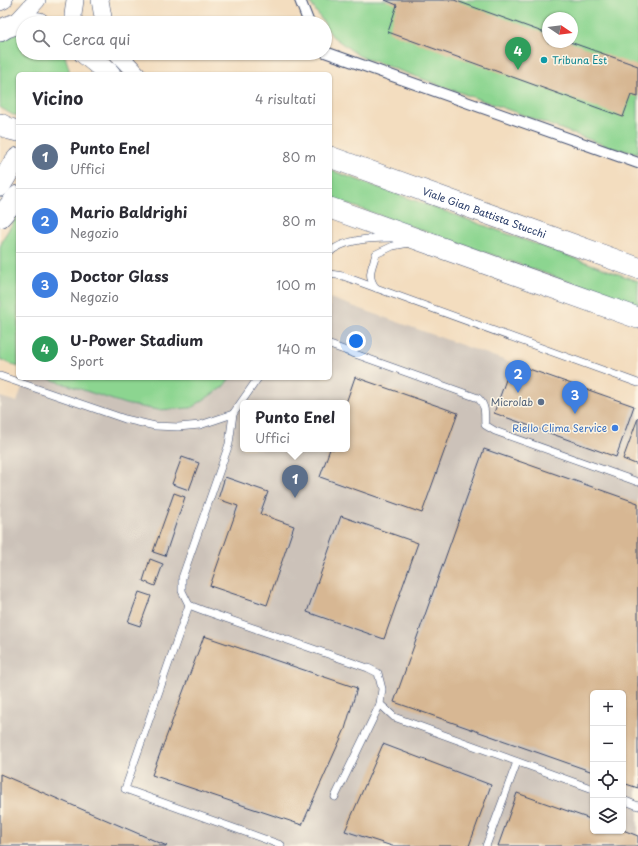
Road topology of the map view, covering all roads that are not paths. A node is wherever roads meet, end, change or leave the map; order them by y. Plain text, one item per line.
1 (4, 0) edge
2 (37, 0) edge
3 (75, 0) edge
4 (100, 0) edge
5 (300, 0) edge
6 (0, 2) edge
7 (19, 16) edge
8 (73, 16) edge
9 (103, 16) edge
10 (306, 16) edge
11 (16, 18) edge
12 (16, 25) edge
13 (6, 27) edge
14 (332, 54) edge
15 (81, 60) edge
16 (93, 60) edge
17 (124, 60) edge
18 (84, 72) edge
19 (108, 72) edge
20 (135, 72) edge
21 (0, 124) edge
22 (16, 130) edge
23 (332, 159) edge
24 (16, 161) edge
25 (638, 163) edge
26 (0, 186) edge
27 (16, 198) edge
28 (332, 209) edge
29 (0, 217) edge
30 (421, 240) junction
31 (332, 250) edge
32 (638, 268) edge
33 (332, 274) edge
34 (377, 290) junction
35 (638, 318) edge
36 (332, 346) edge
37 (0, 376) edge
38 (257, 380) edge
39 (638, 383) edge
40 (243, 400) edge
41 (240, 404) edge
42 (233, 414) junction
43 (638, 482) edge
44 (189, 604) junction
45 (380, 704) junction
46 (517, 762) junction
47 (590, 788) edge
48 (335, 797) dead end
49 (626, 801) edge
50 (638, 806) edge
51 (281, 845) dead end
52 (486, 846) edge

1 - 6 street
2 - 7 street
3 - 8 street
4 - 9 street
5 - 10 street
11 - 13 street
12 - 13 main road
14 - 25 street
15 - 18 main road
16 - 19 main road
17 - 20 street
21 - 22 main road
23 - 32 main road, Viale Gian Battista Stucchi
24 - 26 main road
27 - 29 main road
28 - 30 main road
30 - 31 lane
30 - 34 lane
30 - 35 main road
33 - 34 lane
34 - 39 lane
36 - 43 lane
37 - 42 lane
38 - 40 lane
41 - 42 lane
42 - 44 lane
44 - 45 lane
44 - 51 lane
45 - 46 lane
45 - 48 lane
46 - 47 lane
46 - 52 lane
49 - 50 lane

